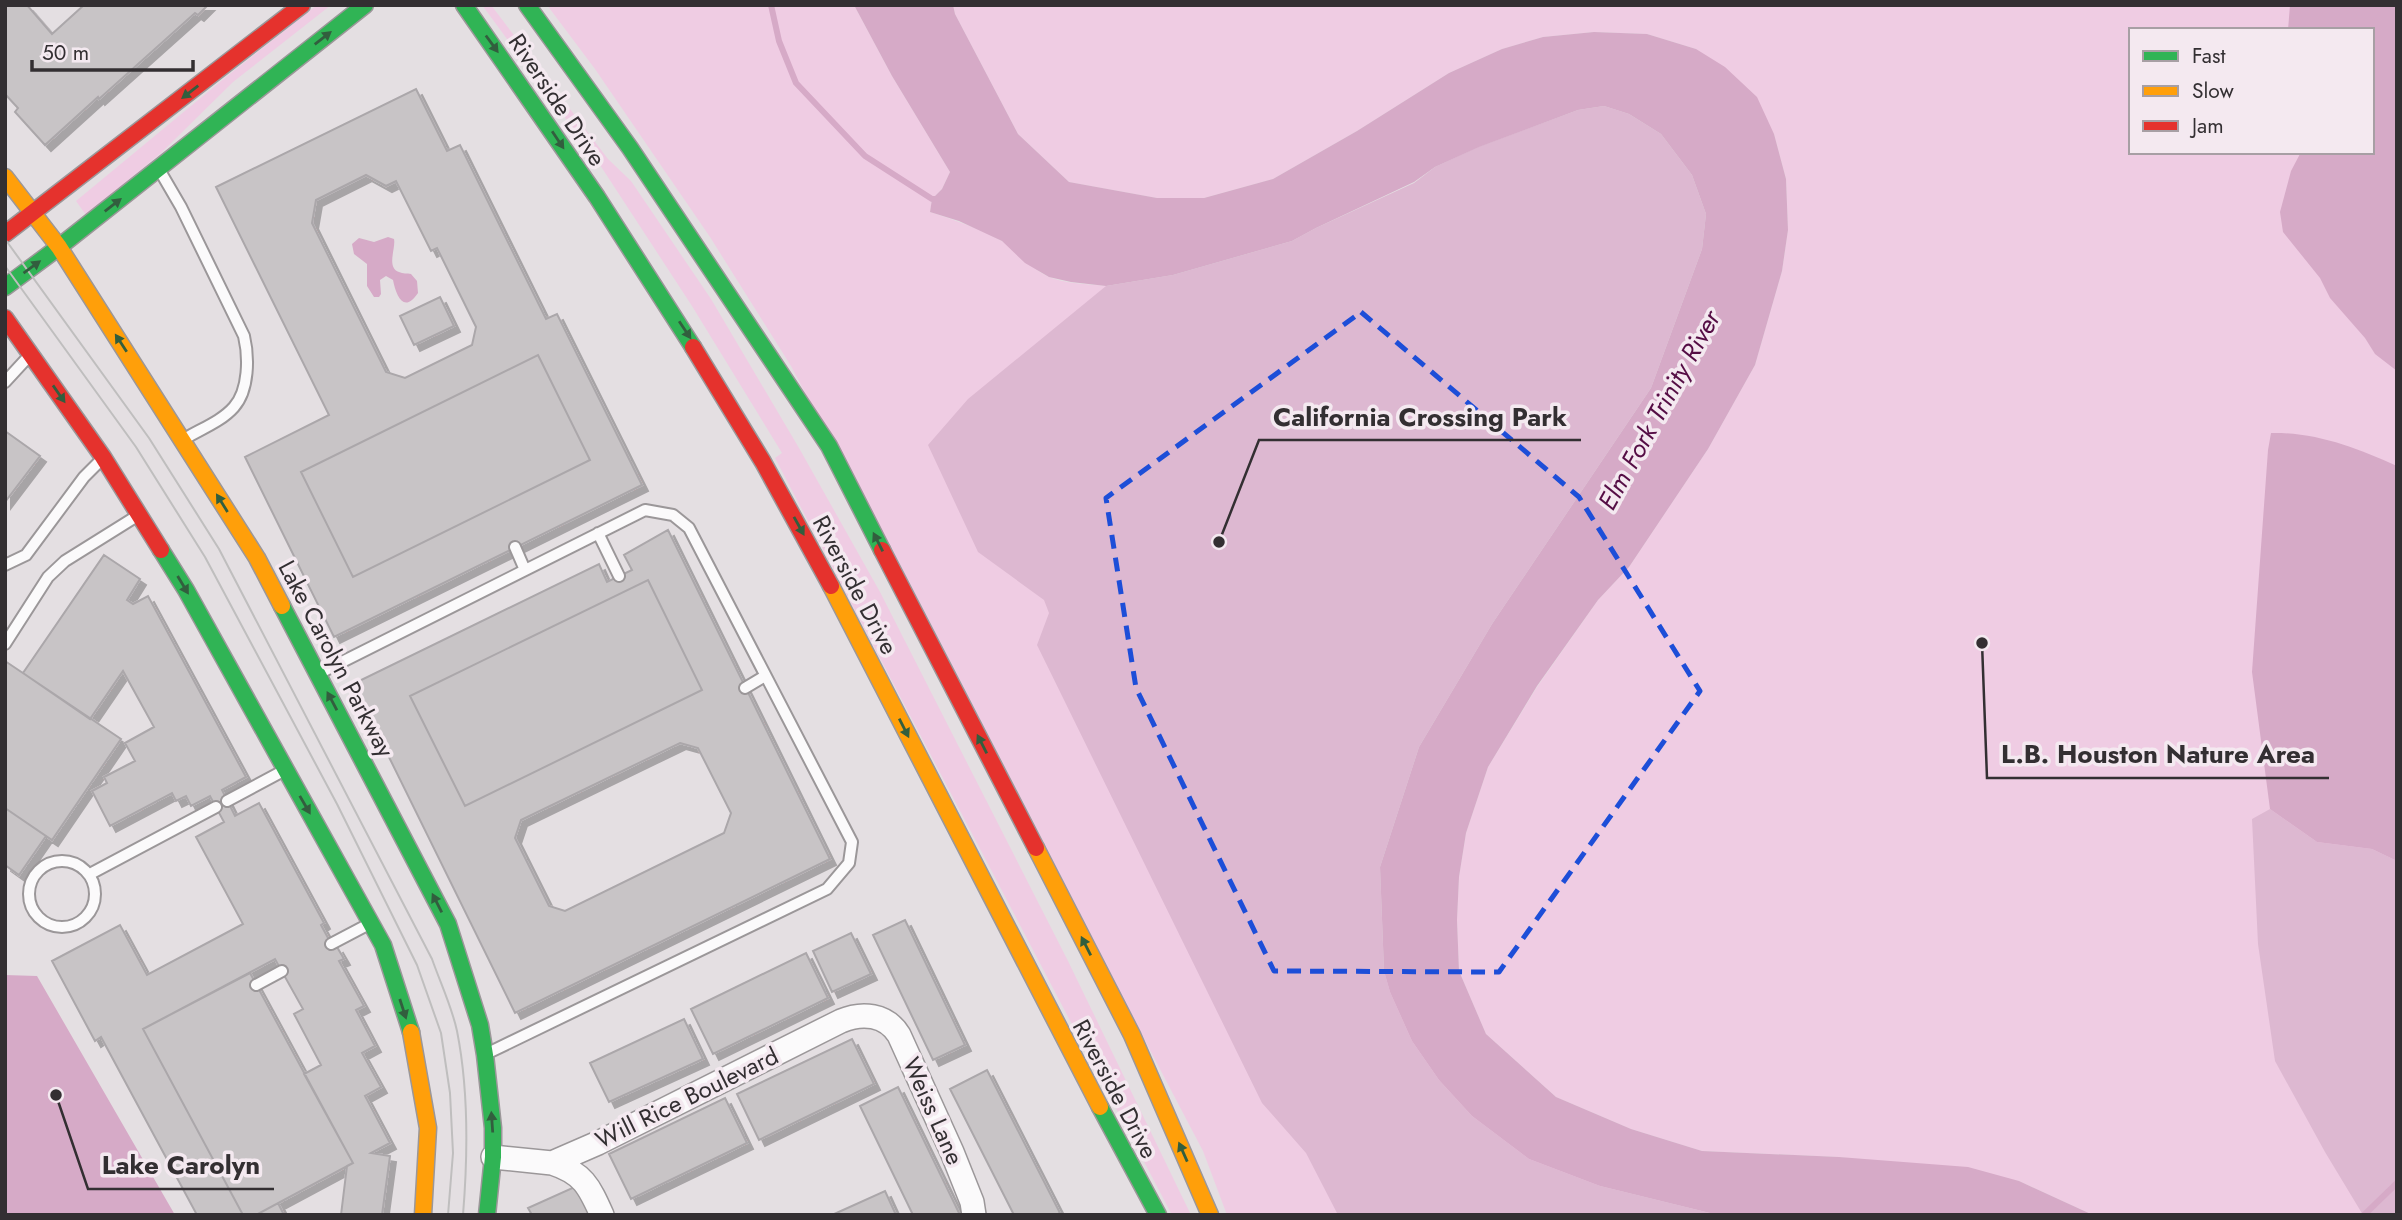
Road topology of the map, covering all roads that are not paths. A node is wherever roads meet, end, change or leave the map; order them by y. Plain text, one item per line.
1 (302, 5) edge
2 (365, 5) edge
3 (464, 5) edge
4 (527, 5) edge
5 (158, 169) junction
6 (5, 177) edge
7 (33, 213) junction
8 (5, 234) edge
9 (59, 247) junction
10 (5, 287) edge
11 (5, 318) edge
12 (31, 354) junction
13 (5, 382) edge
14 (182, 440) junction
15 (103, 457) junction
16 (139, 514) junction
17 (598, 533) junction
18 (515, 547) dead end
19 (5, 565) edge
20 (525, 570) junction
21 (619, 576) dead end
22 (5, 644) edge
23 (318, 674) junction
24 (765, 676) junction
25 (746, 688) dead end
26 (285, 770) junction
27 (227, 801) dead end
28 (216, 807) dead end
29 (90, 874) junction
30 (371, 923) junction
31 (331, 944) dead end
32 (282, 971) dead end
33 (256, 985) dead end
34 (877, 1017) joint
35 (485, 1055) junction
36 (493, 1157) junction
37 (552, 1163) junction
38 (423, 1215) edge
39 (487, 1215) edge
40 (602, 1215) edge
41 (974, 1215) edge
42 (1158, 1215) edge
43 (1210, 1215) edge

1 -> 7 street
5 -> 2 street
3 -> 42 street, Riverside Drive
43 -> 4 street, Riverside Drive
9 -> 5 street
5 - 14 lane
6 - 7 street, Lake Carolyn Parkway
7 - 8 street
7 - 9 street, Lake Carolyn Parkway
10 -> 9 street
14 -> 9 street, Lake Carolyn Parkway
11 - 12 street
12 - 13 lane
12 -> 15 street
23 -> 14 street, Lake Carolyn Parkway
15 - 16 street
15 - 19 lane
16 - 22 lane
16 -> 26 street
17 - 20 lane
17 - 21 lane
17 - 24 lane
18 - 20 lane
20 - 23 lane
35 -> 23 street, Lake Carolyn Parkway
24 - 25 lane
24 - 35 lane
26 - 27 lane
26 -> 30 street
28 - 29 lane
29 - 29 lane
30 - 31 lane
30 -> 38 street
32 - 33 lane
34 - 37 street, Will Rice Boulevard
34 - 41 street, Weiss Lane
36 -> 35 street, Lake Carolyn Parkway
36 - 37 street, Will Rice Boulevard
36 - 39 street, Lake Carolyn Parkway
37 - 40 street

